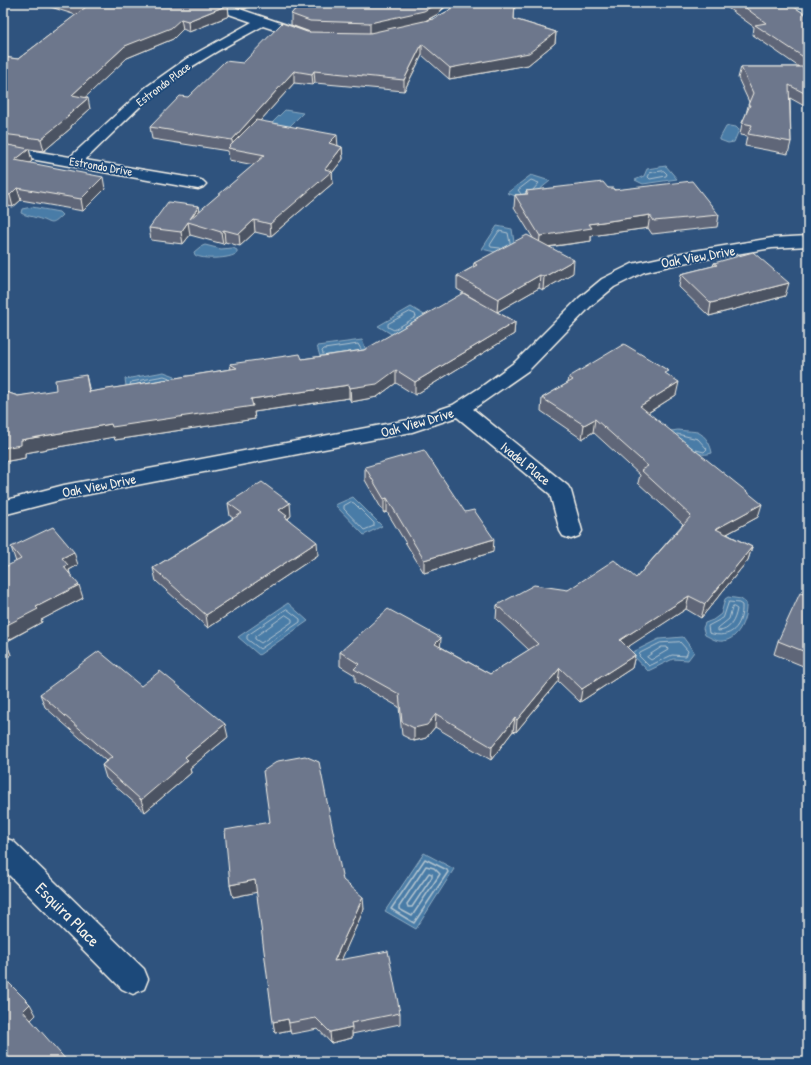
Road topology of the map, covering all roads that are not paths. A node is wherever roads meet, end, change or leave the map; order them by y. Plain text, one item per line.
1 (210, 3) edge
2 (455, 3) edge
3 (263, 21) junction
4 (422, 28) edge
5 (324, 38) edge
6 (3, 150) edge
7 (74, 162) junction
8 (198, 184) dead end
9 (808, 241) edge
10 (460, 409) junction
11 (3, 508) edge
12 (571, 531) dead end
13 (3, 850) edge
14 (133, 979) dead end

1 - 3 street
2 - 4 street
3 - 5 street
3 - 7 street, Estrondo Place
6 - 7 street, Estrondo Drive
7 - 8 street, Estrondo Drive
9 - 10 street, Oak View Drive
10 - 11 street, Oak View Drive
10 - 12 street, Ivadel Place
13 - 14 street, Esquira Place

